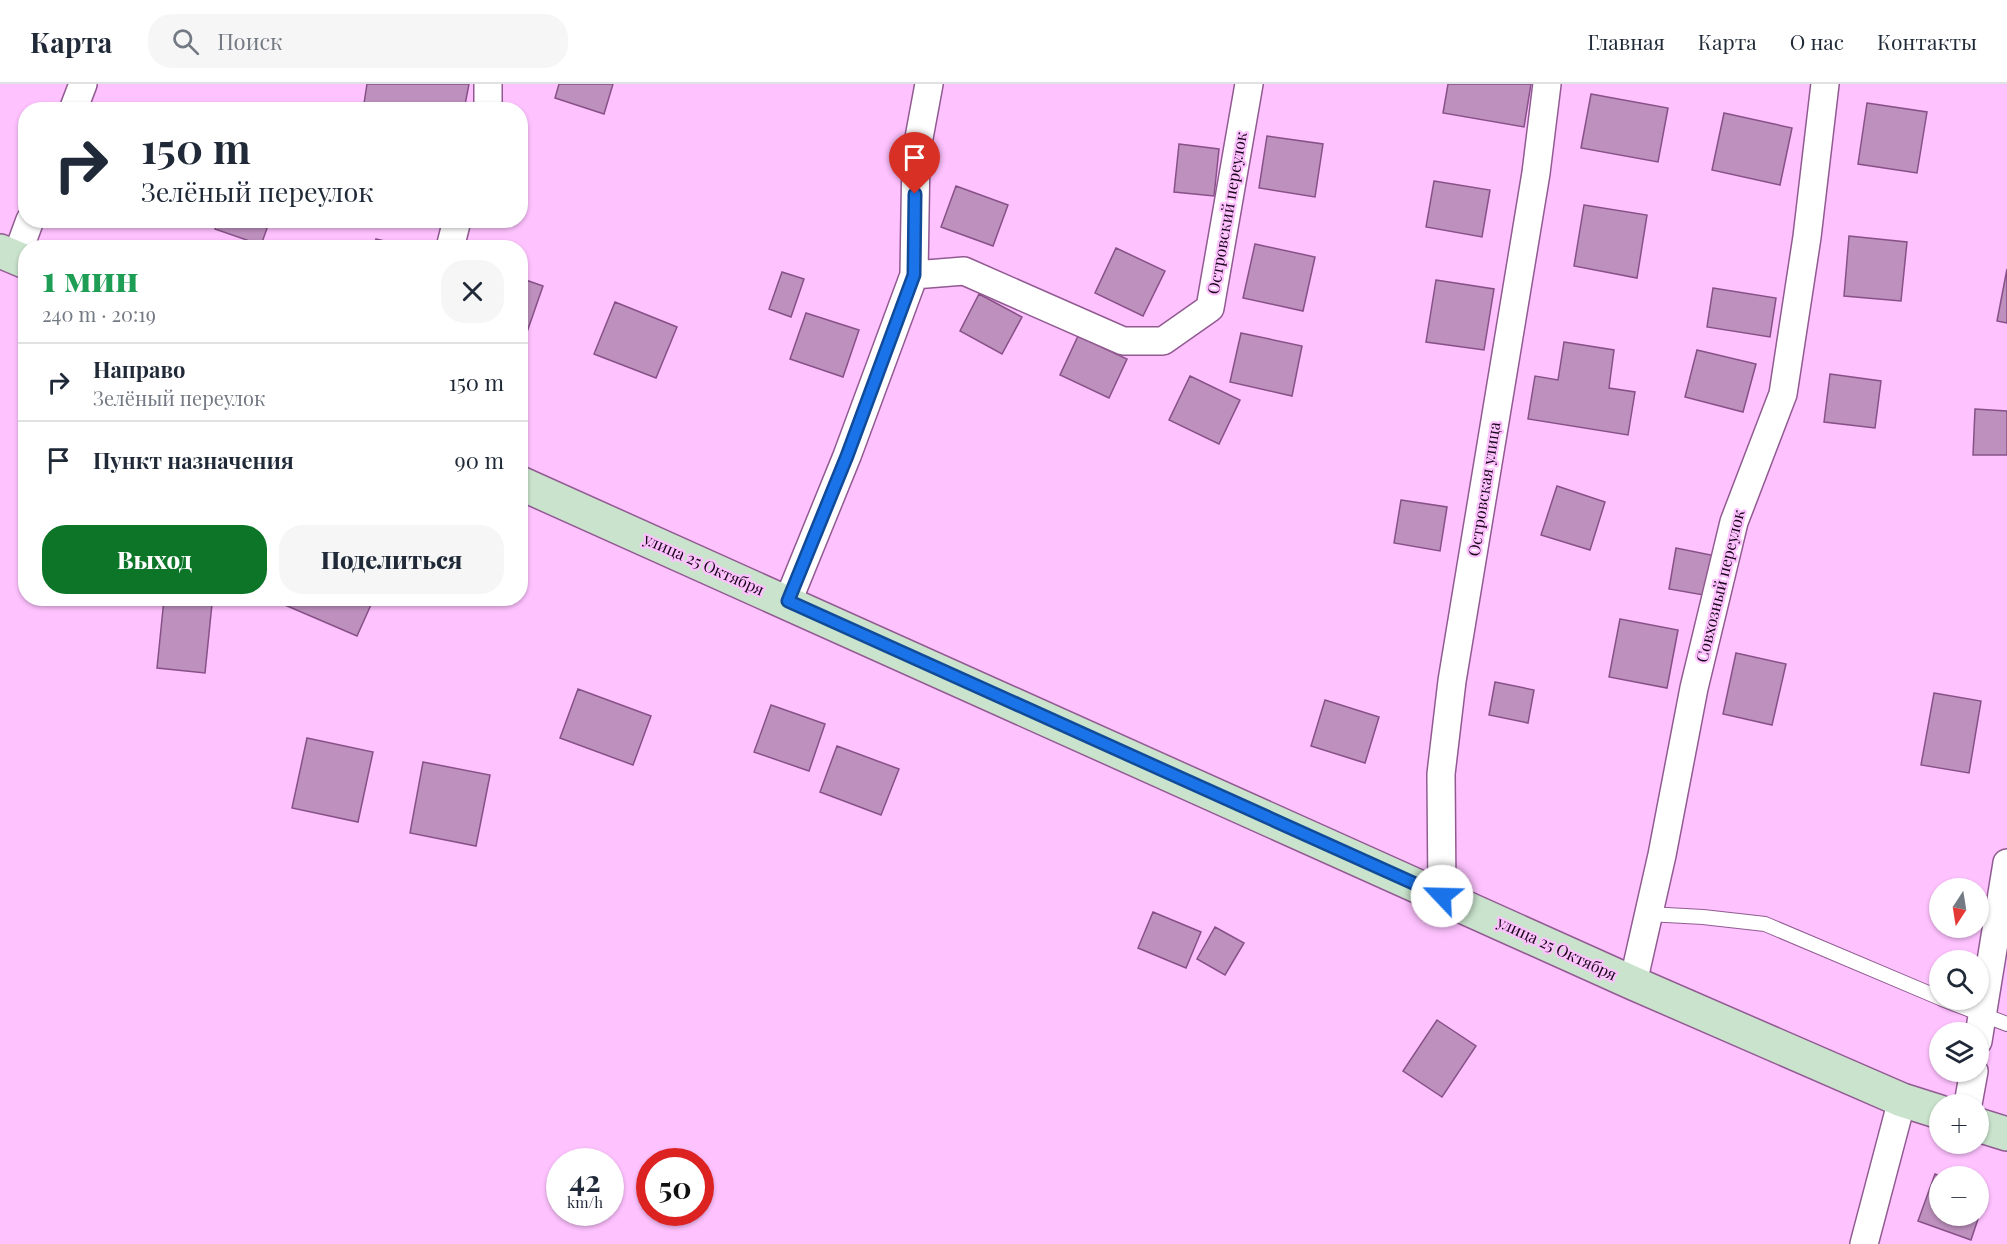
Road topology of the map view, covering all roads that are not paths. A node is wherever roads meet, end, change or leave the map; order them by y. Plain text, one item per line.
1 (83, 84) edge
2 (488, 84) edge
3 (929, 84) edge
4 (1249, 84) edge
5 (1547, 84) edge
6 (1826, 84) edge
7 (76, 102) edge
8 (488, 102) edge
9 (914, 275) junction
10 (528, 487) edge
11 (788, 601) junction
12 (2007, 863) edge
13 (1442, 896) junction
14 (1648, 914) junction
15 (1632, 983) junction
16 (1929, 993) edge
17 (1961, 1010) edge
18 (1981, 1022) edge
19 (1989, 1027) edge
20 (1902, 1100) junction
21 (1929, 1109) edge
22 (1989, 1128) edge
23 (2007, 1134) edge
24 (1864, 1244) edge

1 - 7 street
2 - 8 street
3 - 9 street
4 - 9 street, Островский переулок
5 - 13 street, Островская улица
6 - 14 street, Совхозный переулок
9 - 11 street
10 - 11 main road, улица 25 Октября
11 - 13 main road, улица 25 Октября
12 - 19 street
13 - 15 main road, улица 25 Октября
14 - 15 street, Совхозный переулок
14 - 16 lane
15 - 20 main road, улица 25 Октября
17 - 18 lane
20 - 21 main road, улица 25 Октября
20 - 24 street
22 - 23 main road

